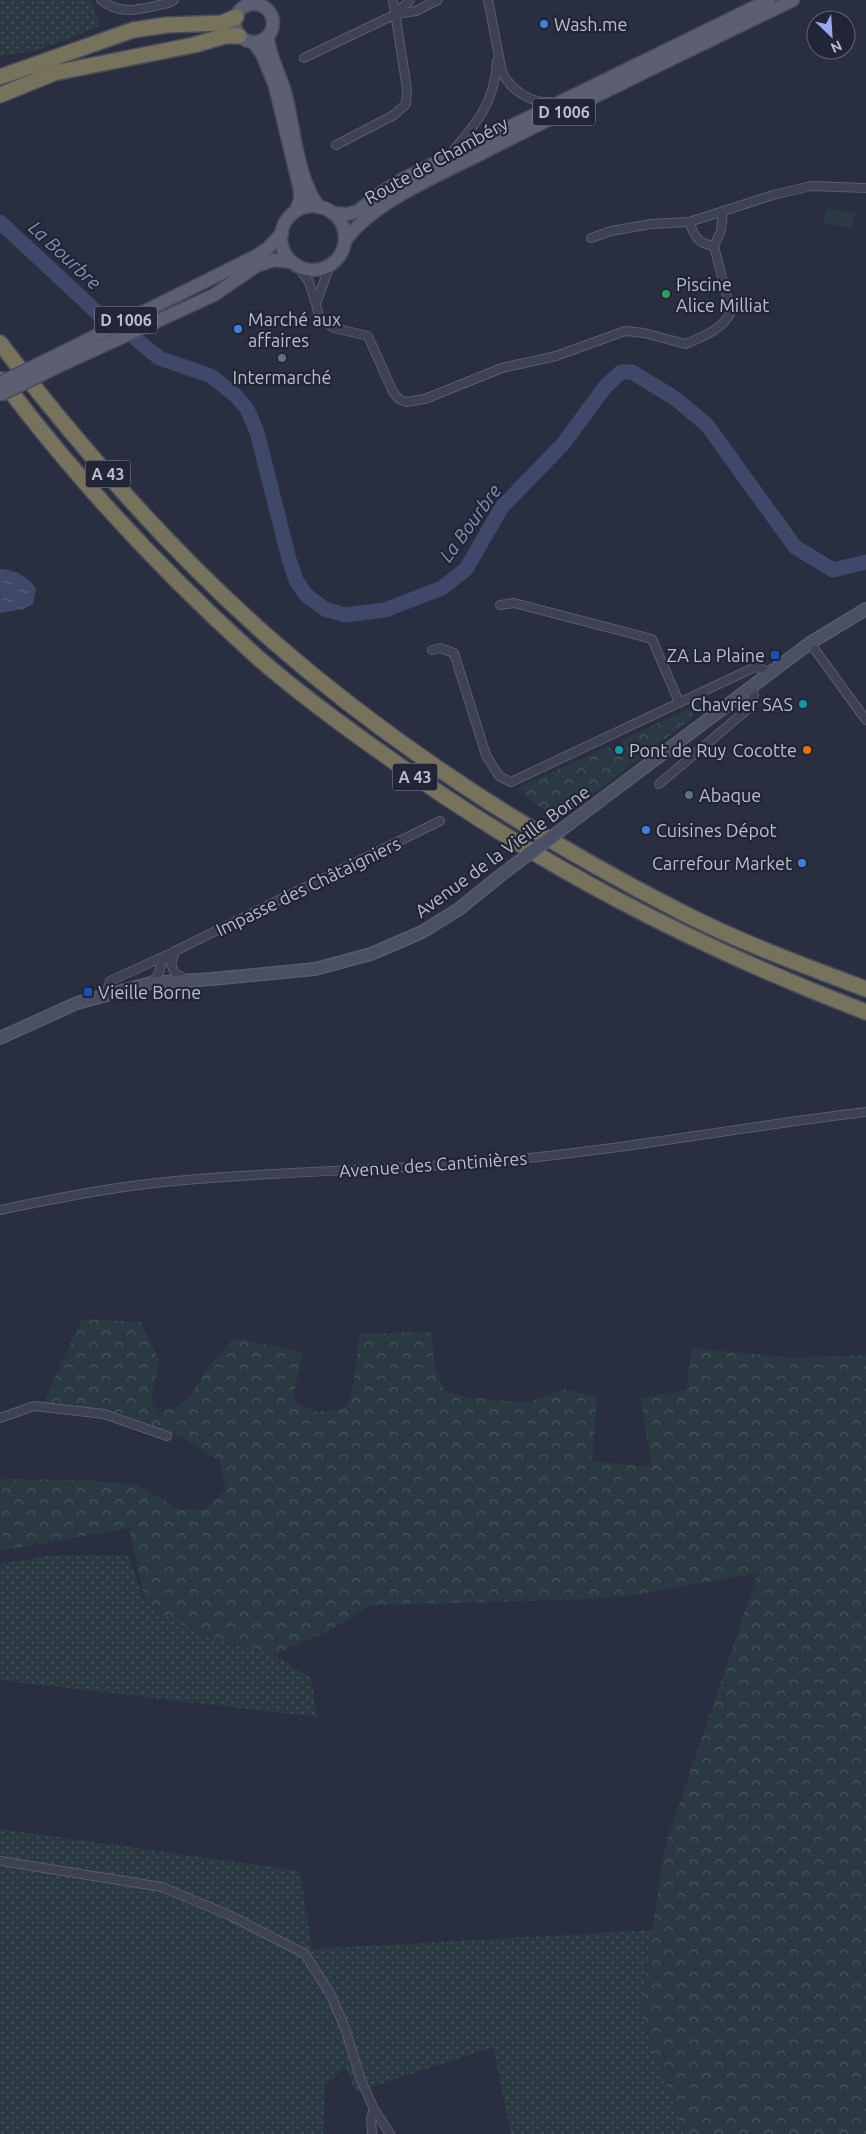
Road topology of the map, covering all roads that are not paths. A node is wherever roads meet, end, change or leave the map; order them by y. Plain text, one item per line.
1 (100, 0) edge
2 (174, 0) edge
3 (393, 0) edge
4 (410, 0) edge
5 (438, 0) edge
6 (488, 0) edge
7 (769, 0) edge
8 (793, 0) edge
9 (262, 4) edge
10 (242, 8) edge
11 (396, 14) junction
12 (240, 36) junction
13 (268, 36) junction
14 (254, 42) junction
15 (498, 52) junction
16 (304, 58) dead end
17 (28, 66) junction
18 (0, 69) edge
19 (54, 73) junction
20 (0, 77) edge
21 (0, 83) edge
22 (0, 96) edge
23 (561, 101) junction
24 (336, 144) dead end
25 (446, 159) junction
26 (866, 188) edge
27 (319, 207) junction
28 (296, 211) junction
29 (723, 211) junction
30 (332, 213) junction
31 (689, 222) junction
32 (282, 233) junction
33 (591, 238) dead end
34 (345, 241) junction
35 (714, 246) junction
36 (294, 264) junction
37 (330, 265) junction
38 (316, 304) junction
39 (0, 336) edge
40 (0, 343) edge
41 (12, 359) junction
42 (56, 361) junction
43 (0, 378) edge
44 (0, 382) edge
45 (0, 395) edge
46 (41, 432) junction
47 (500, 605) dead end
48 (866, 609) edge
49 (810, 643) junction
50 (432, 650) dead end
51 (770, 672) junction
52 (751, 686) junction
53 (679, 702) junction
54 (866, 720) edge
55 (659, 784) dead end
56 (440, 821) dead end
57 (175, 951) junction
58 (188, 981) junction
59 (151, 983) junction
60 (866, 989) edge
61 (106, 994) junction
62 (866, 1012) edge
63 (0, 1038) edge
64 (866, 1112) edge
65 (0, 1210) edge
66 (0, 1418) edge
67 (167, 1436) dead end
68 (0, 1861) edge
69 (374, 2109) junction
70 (372, 2134) edge
71 (390, 2134) edge

1 - 2 street
3 - 11 street
4 - 11 street
5 - 11 street
6 - 15 street
7 - 23 main road, Route de Chambéry / D 1006
8 - 34 main road, Route de Chambéry / D 1006
9 - 10 main road
9 - 13 main road
10 - 12 main road
10 - 17 highway
11 - 16 street
11 - 24 street
12 - 14 main road
12 - 19 highway
13 - 14 main road
13 - 27 main road
14 - 28 main road
15 - 23 street
15 - 25 street
17 - 18 highway
17 - 20 highway
19 - 21 highway
19 - 22 highway
23 - 25 main road, Route de Chambéry / D 1006
25 - 30 main road, Route de Chambéry / D 1006
26 - 29 street
27 - 28 main road
27 - 30 main road
28 - 32 main road
29 - 31 street
29 - 35 street
30 - 34 main road
31 - 33 street
31 - 35 street
32 - 36 main road
32 - 42 main road, D 1006
34 - 37 main road
35 - 38 street
36 - 37 main road
36 - 38 street
36 - 42 main road, D 1006
37 - 38 street
39 - 41 highway
40 - 41 highway, A 43
41 - 60 highway, A 43
42 - 44 main road, D 1006, bridge
42 - 45 main road, D 1006, bridge
43 - 46 highway, A 43
45 - 46 highway
46 - 62 highway, A 43
47 - 53 street
48 - 49 main road, Avenue de la Vieille Borne
49 - 51 main road, Avenue de la Vieille Borne
49 - 54 street
50 - 53 street
51 - 52 main road, Avenue de la Vieille Borne
51 - 53 street
52 - 55 street
52 - 58 main road, Avenue de la Vieille Borne, bridge
56 - 57 street, Impasse des Châtaigniers
57 - 58 street
57 - 59 street, Impasse des Châtaigniers
57 - 61 street
58 - 59 main road, Avenue de la Vieille Borne
59 - 61 main road, Avenue de la Vieille Borne
61 - 63 main road, Avenue de la Vieille Borne
64 - 65 street, Avenue des Cantinières
66 - 67 street
68 - 69 street
69 - 70 street
69 - 71 street

